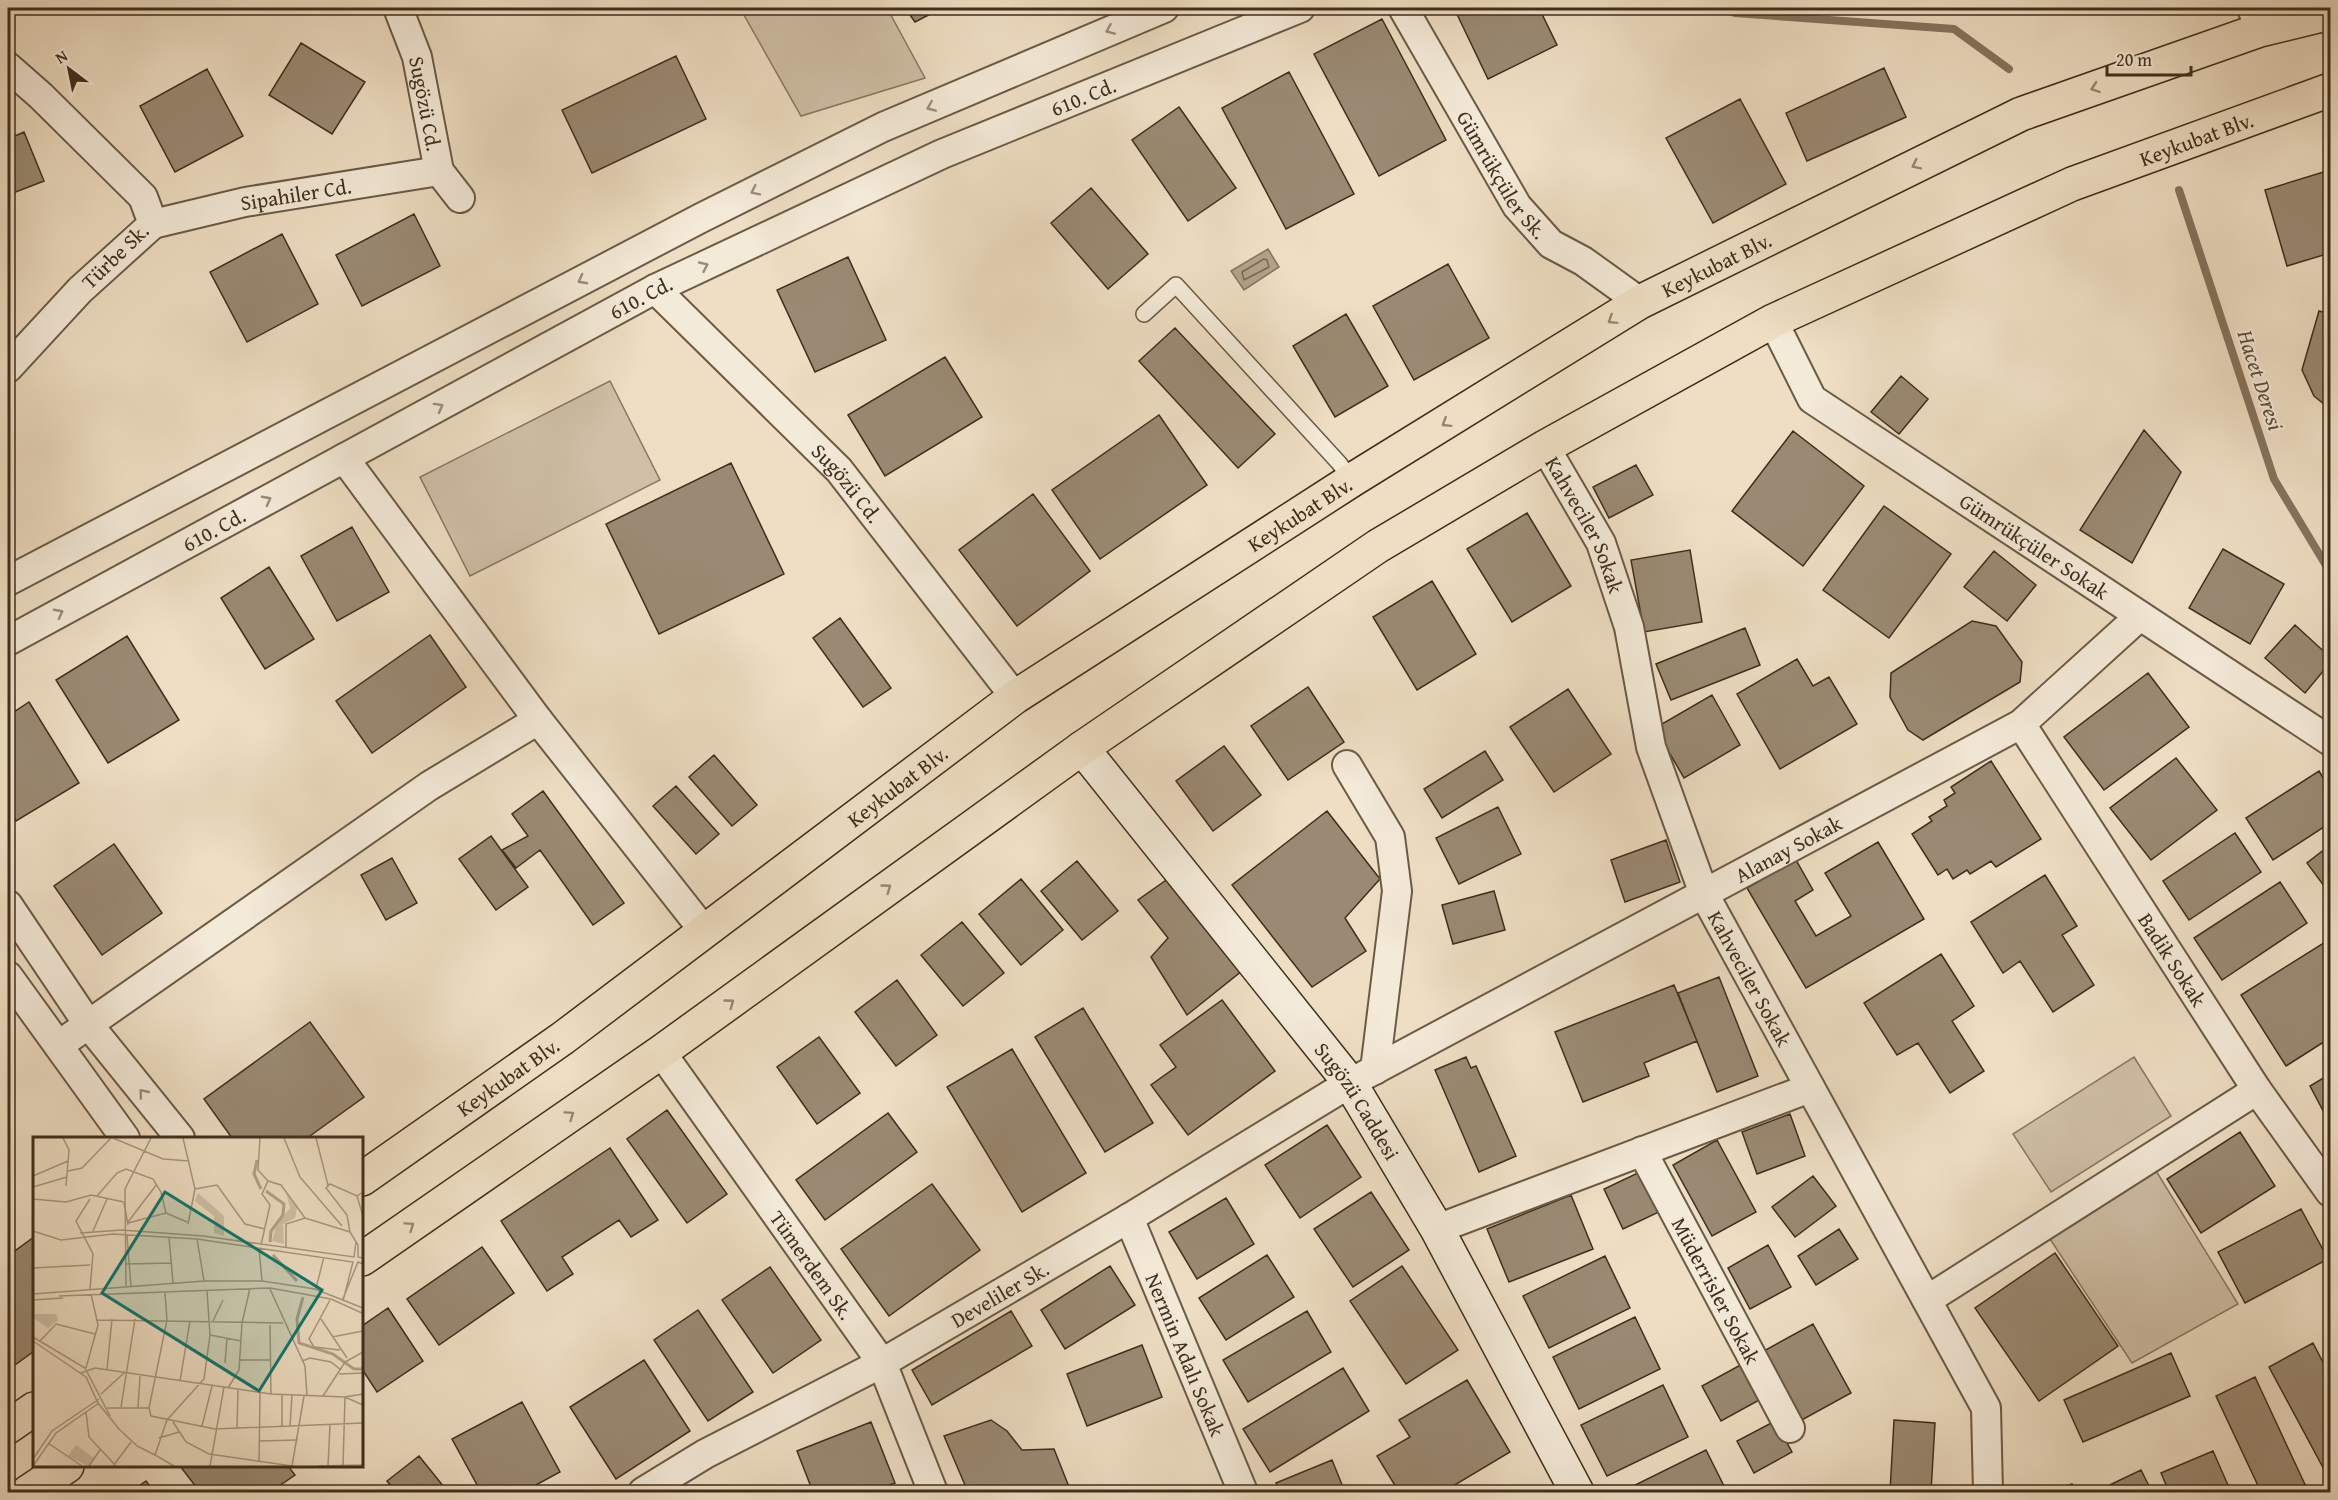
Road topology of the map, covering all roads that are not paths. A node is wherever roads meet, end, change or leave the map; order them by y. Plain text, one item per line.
1 (398, 8) edge
2 (1164, 8) edge
3 (1300, 8) edge
4 (1403, 8) edge
5 (2331, 13) edge
6 (2256, 19) edge
7 (8, 67) edge
8 (2331, 90) edge
9 (439, 171) junction
10 (460, 198) dead end
11 (153, 224) junction
12 (655, 289) junction
13 (1640, 302) junction
14 (1144, 314) dead end
15 (1773, 321) junction
16 (8, 368) edge
17 (1545, 447) junction
18 (344, 458) junction
19 (1352, 480) junction
20 (8, 582) edge
21 (2140, 616) junction
22 (8, 640) edge
23 (1016, 697) junction
24 (538, 720) junction
25 (2021, 724) junction
26 (2331, 741) edge
27 (1082, 748) junction
28 (1347, 765) dead end
29 (1704, 894) junction
30 (8, 905) edge
31 (705, 932) junction
32 (8, 975) edge
33 (88, 1024) junction
34 (59, 1045) junction
35 (661, 1052) junction
36 (1362, 1077) junction
37 (1810, 1088) junction
38 (2257, 1090) junction
39 (124, 1137) edge
40 (179, 1137) edge
41 (1642, 1151) junction
42 (363, 1178) edge
43 (2331, 1192) edge
44 (1129, 1218) junction
45 (1437, 1229) junction
46 (363, 1258) edge
47 (1927, 1300) junction
48 (882, 1363) junction
49 (33, 1409) edge
50 (8, 1427) edge
51 (1790, 1428) dead end
52 (66, 1467) edge
53 (28, 1492) edge
54 (643, 1492) edge
55 (933, 1492) edge
56 (1243, 1492) edge
57 (1577, 1492) edge
58 (1988, 1492) edge

1 - 9 street, Sugözü Cd.
2 -> 20 street, 610. Cd.
12 -> 3 street, 610. Cd.
4 - 13 street, Gümrükçüler Sk.
5 - 6 highway, Keykubat Blv.
6 -> 13 highway, Keykubat Blv.
7 - 11 street, Türbe Sk.
8 - 15 highway, Keykubat Blv.
9 - 10 street, Sugözü Cd.
9 - 11 street, Sipahiler Cd.
11 - 16 street, Türbe Sk.
18 -> 12 street, 610. Cd.
12 - 23 street, Sugözü Cd.
13 -> 19 highway, Keykubat Blv.
14 - 19 lane
15 - 17 highway, Keykubat Blv.
15 - 21 street, Gümrükçüler Sokak
17 - 27 highway, Keykubat Blv.
17 - 29 street, Kahveciler Sokak
22 -> 18 street, 610. Cd.
18 - 24 street
19 - 23 highway, Keykubat Blv.
21 - 25 street, Alanay Sokak
21 - 26 street, Gümrükçüler Sokak
23 - 31 highway, Keykubat Blv.
24 - 31 street
24 - 33 street
25 - 29 street, Alanay Sokak
25 - 38 street, Badik Sokak
35 -> 27 highway, Keykubat Blv.
27 - 36 street, Sugözü Caddesi
28 - 36 street
29 - 36 street, Alanay Sokak
29 - 37 street, Kahveciler Sokak
30 - 33 street
31 - 42 highway, Keykubat Blv.
32 - 34 street
33 - 34 street
40 -> 33 street
34 - 39 street
46 -> 35 highway, Keykubat Blv.
35 - 48 street, Tümerdem Sk.
36 - 44 street, Develiler Sk.
36 - 45 street, Sugözü Caddesi
37 - 41 street
37 - 47 street, Kahveciler Sokak
38 - 43 street, Badik Sokak
38 - 47 street
41 - 45 street
41 - 51 street, Müderrisler Sokak
44 - 48 street, Develiler Sk.
44 - 56 street, Nermin Adalı Sokak
45 - 57 street, Sugözü Caddesi
47 - 58 street, Kahveciler Sokak
48 - 54 street, Develiler Sk.
48 - 55 street, Tümerdem Sk.
49 - 50 highway
52 - 53 highway

